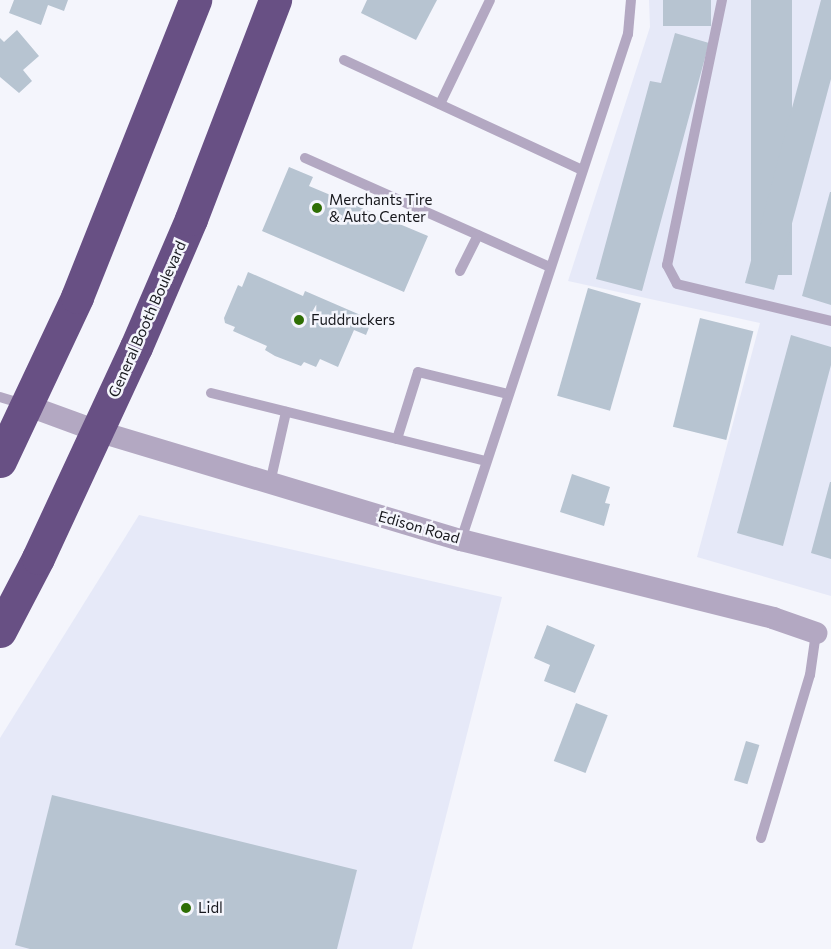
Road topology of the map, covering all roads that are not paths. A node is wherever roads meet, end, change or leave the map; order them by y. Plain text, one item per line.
1 (195, 0) edge
2 (275, 0) edge
3 (490, 0) edge
4 (631, 0) edge
5 (722, 0) edge
6 (344, 60) dead end
7 (440, 104) junction
8 (306, 158) dead end
9 (582, 170) junction
10 (478, 235) junction
11 (550, 267) junction
12 (460, 271) dead end
13 (831, 321) edge
14 (211, 393) dead end
15 (508, 394) junction
16 (13, 401) edge
17 (286, 412) junction
18 (97, 431) junction
19 (397, 439) junction
20 (0, 461) edge
21 (486, 461) junction
22 (270, 483) junction
23 (461, 540) junction
24 (0, 631) edge
25 (816, 633) joint
26 (761, 838) dead end

1 - 16 highway
2 - 18 highway, General Booth Boulevard
3 - 7 lane
4 - 9 lane
5 - 13 lane
6 - 7 lane
7 - 9 lane
8 - 10 lane
9 - 11 lane
10 - 11 lane
10 - 12 lane
11 - 15 lane
14 - 17 lane
15 - 19 lane
15 - 21 lane
16 - 18 street, Edison Road
16 - 20 highway
17 - 19 lane
17 - 22 lane
18 - 22 street, Edison Road
18 - 24 highway, General Booth Boulevard
19 - 21 lane
21 - 23 lane
22 - 23 street, Edison Road
23 - 25 street, Edison Road
25 - 26 lane

